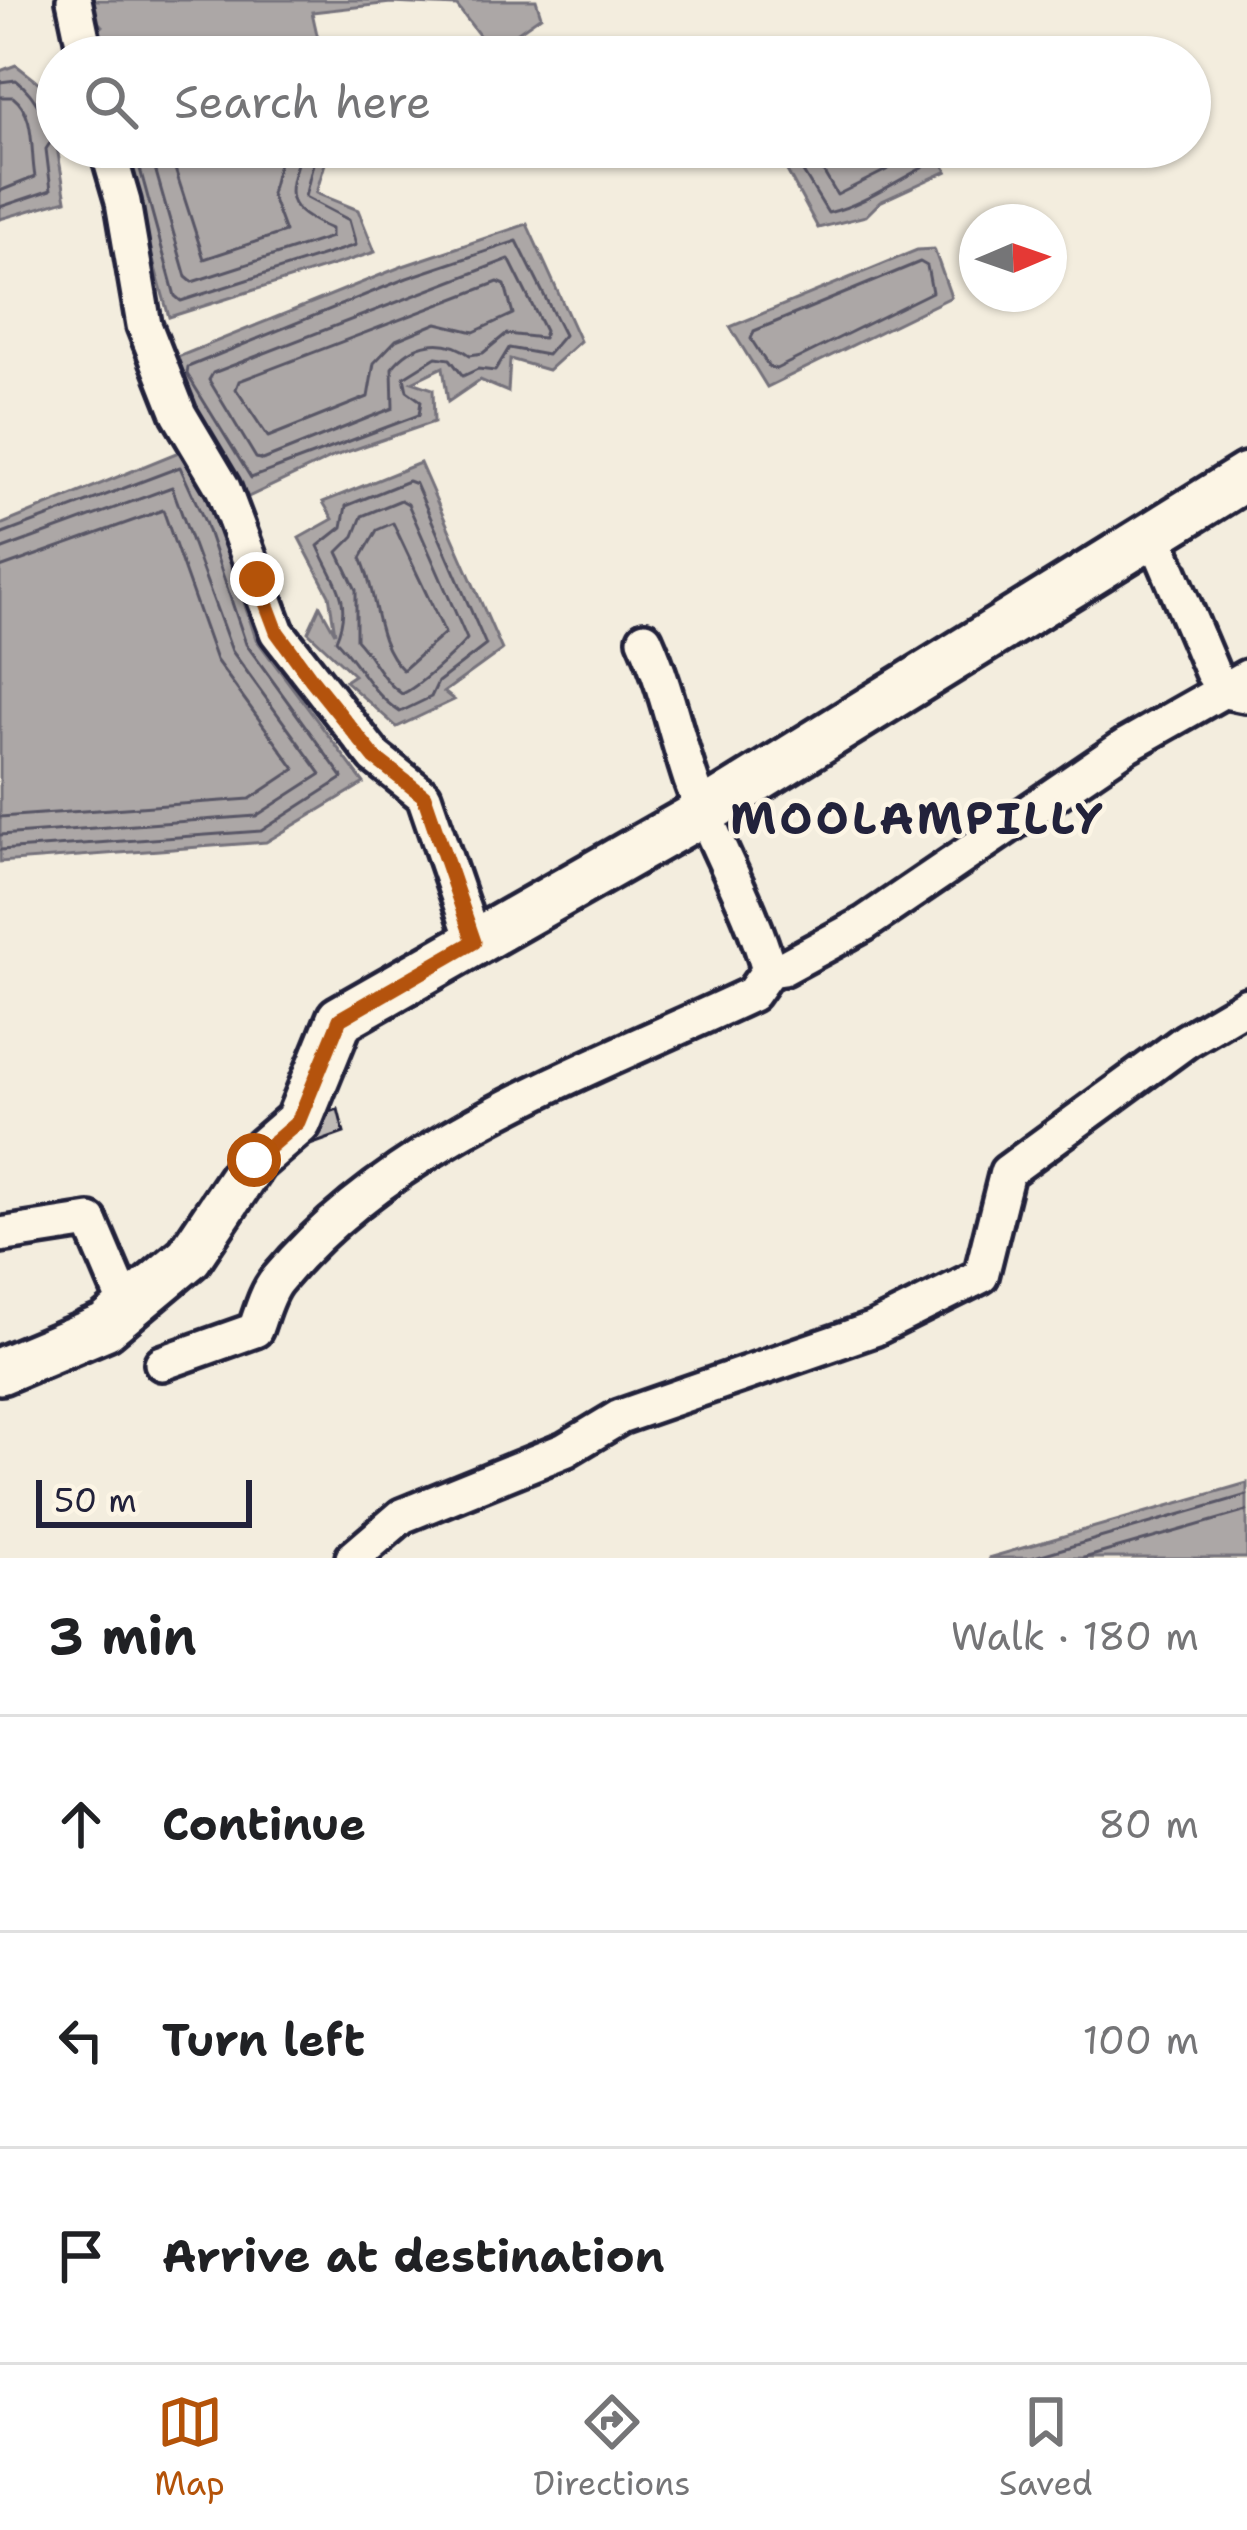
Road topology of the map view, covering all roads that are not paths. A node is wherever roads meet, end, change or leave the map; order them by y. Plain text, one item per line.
1 (74, 0) edge
2 (82, 36) edge
3 (113, 168) edge
4 (1247, 476) edge
5 (1155, 537) junction
6 (645, 639) dead end
7 (1240, 688) edge
8 (705, 812) junction
9 (474, 942) junction
10 (769, 970) junction
11 (1247, 1005) edge
12 (0, 1235) edge
13 (128, 1308) junction
14 (162, 1364) dead end
15 (0, 1371) edge
16 (353, 1558) edge

1 - 2 street
3 - 9 street
4 - 5 street
5 - 7 street
5 - 8 street
6 - 8 street
7 - 10 street
8 - 9 street
8 - 10 street
9 - 13 street
10 - 14 street
11 - 16 street
12 - 13 street
13 - 15 street

